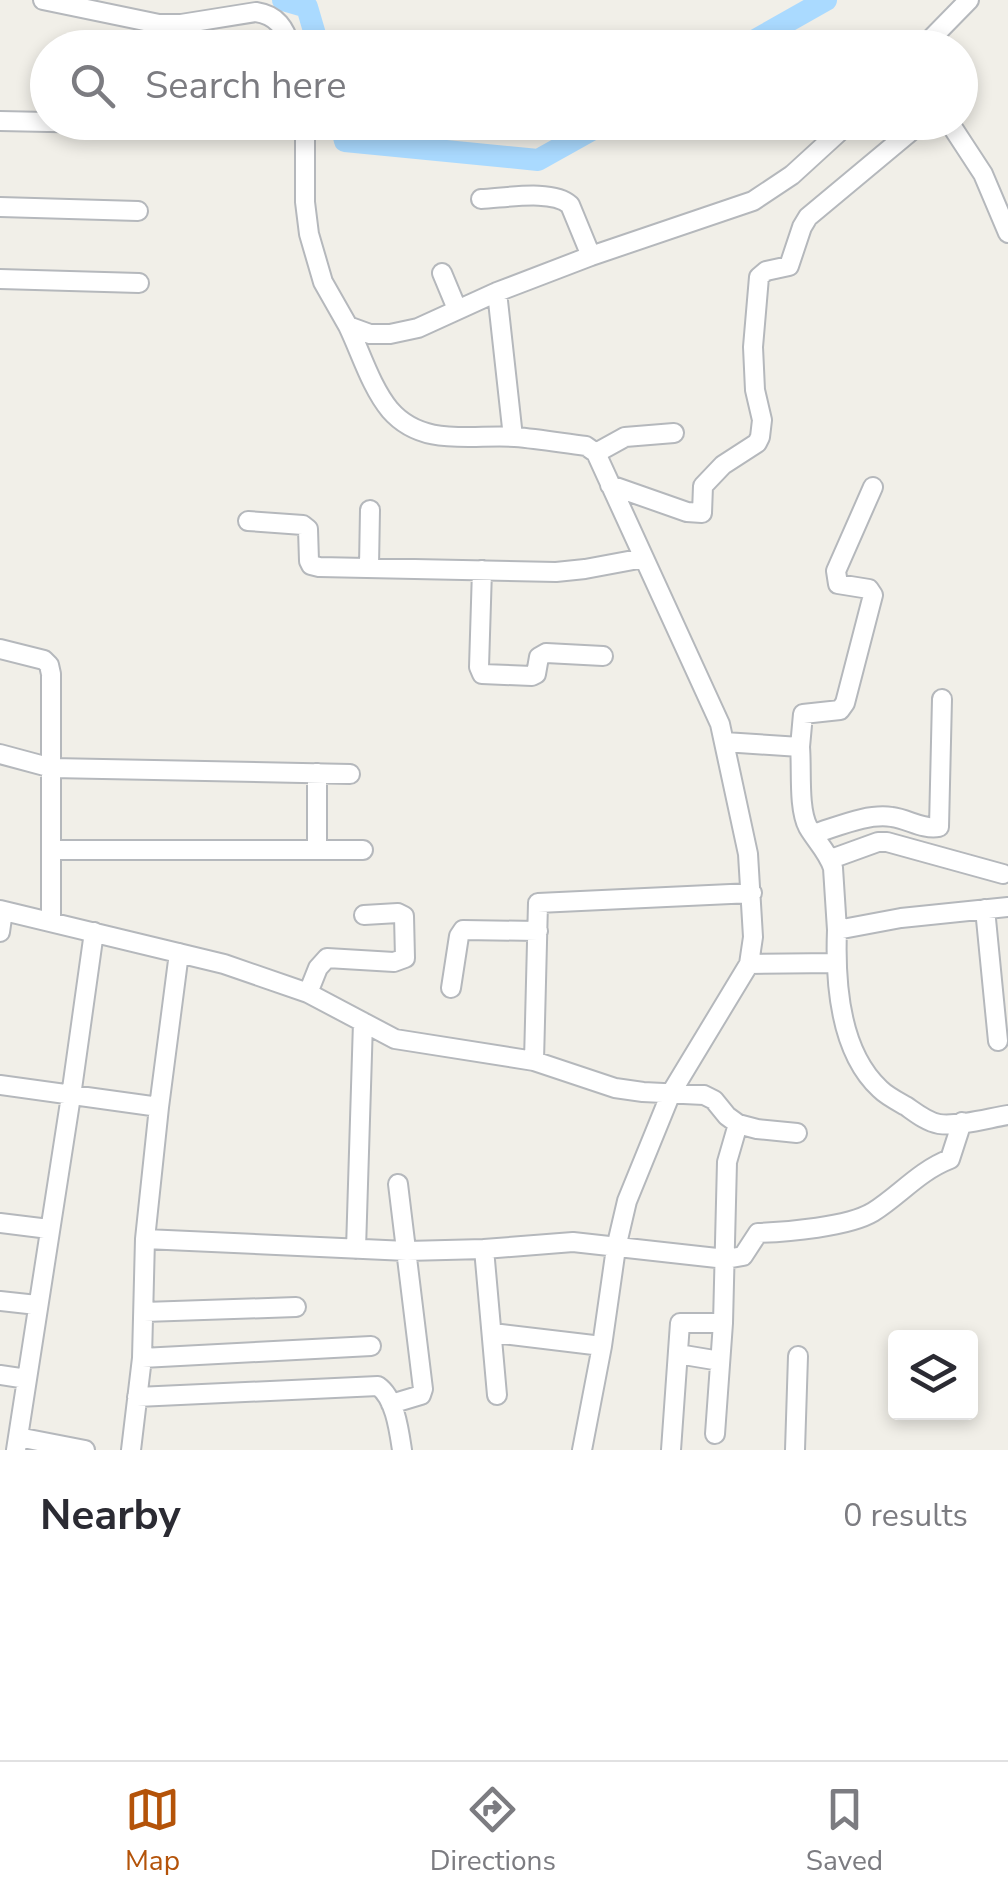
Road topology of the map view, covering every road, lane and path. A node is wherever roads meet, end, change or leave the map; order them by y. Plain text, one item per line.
1 (43, 0) edge
2 (968, 0) edge
3 (284, 30) edge
4 (939, 30) edge
5 (0, 121) edge
6 (30, 122) edge
7 (305, 140) edge
8 (831, 140) edge
9 (900, 140) edge
10 (960, 140) edge
11 (482, 199) dead end
12 (0, 207) edge
13 (138, 211) dead end
14 (1008, 234) edge
15 (591, 256) junction
16 (442, 273) dead end
17 (0, 279) edge
18 (139, 284) dead end
19 (497, 292) junction
20 (457, 309) junction
21 (348, 326) junction
22 (674, 433) dead end
23 (513, 437) junction
24 (596, 452) junction
25 (610, 485) junction
26 (872, 487) dead end
27 (370, 510) dead end
28 (248, 521) dead end
29 (644, 558) junction
30 (368, 566) junction
31 (482, 570) junction
32 (0, 649) edge
33 (603, 656) dead end
34 (942, 699) dead end
35 (724, 742) junction
36 (800, 747) junction
37 (0, 754) edge
38 (52, 768) junction
39 (317, 773) junction
40 (350, 774) dead end
41 (813, 834) junction
42 (317, 849) junction
43 (53, 850) junction
44 (364, 850) dead end
45 (830, 859) junction
46 (1003, 874) dead end
47 (752, 893) junction
48 (1008, 907) edge
49 (986, 909) junction
50 (1, 911) edge
51 (364, 916) dead end
52 (52, 922) junction
53 (837, 930) junction
54 (538, 931) junction
55 (0, 932) edge
56 (94, 932) junction
57 (180, 953) junction
58 (836, 963) junction
59 (749, 964) junction
60 (450, 988) dead end
61 (308, 992) junction
62 (363, 1022) junction
63 (998, 1041) dead end
64 (534, 1060) junction
65 (0, 1086) edge
66 (672, 1093) junction
67 (71, 1096) junction
68 (159, 1107) junction
69 (1008, 1114) edge
70 (962, 1122) junction
71 (738, 1124) junction
72 (797, 1133) dead end
73 (398, 1184) dead end
74 (0, 1223) edge
75 (49, 1229) junction
76 (145, 1239) junction
77 (356, 1248) junction
78 (616, 1248) junction
79 (484, 1249) junction
80 (408, 1251) junction
81 (726, 1259) junction
82 (0, 1301) edge
83 (37, 1305) junction
84 (296, 1307) dead end
85 (144, 1312) junction
86 (723, 1323) junction
87 (493, 1333) junction
88 (371, 1346) dead end
89 (602, 1346) junction
90 (678, 1354) junction
91 (798, 1356) dead end
92 (142, 1358) junction
93 (720, 1361) junction
94 (0, 1376) edge
95 (27, 1379) junction
96 (497, 1395) dead end
97 (137, 1397) junction
98 (391, 1404) junction
99 (715, 1434) dead end
100 (16, 1444) edge
101 (86, 1450) edge
102 (131, 1450) edge
103 (402, 1450) edge
104 (582, 1450) edge
105 (671, 1450) edge
106 (794, 1450) edge

1 - 3 street
2 - 4 street
5 - 6 street
7 - 21 street
8 - 15 street
9 - 25 street
10 - 14 street
11 - 15 street
12 - 13 street
15 - 19 street
16 - 20 street
17 - 18 street
19 - 20 street
19 - 23 street
20 - 21 street
21 - 23 street
22 - 24 street
23 - 24 street
24 - 25 street
25 - 29 street
26 - 36 street
27 - 30 street
28 - 30 street
29 - 31 street
29 - 35 street
30 - 31 street
31 - 33 street
32 - 38 street
34 - 41 street
35 - 36 street
35 - 47 street
36 - 41 street
37 - 38 street
38 - 39 street
38 - 43 street
39 - 40 street
39 - 42 street
41 - 45 street
42 - 43 street
42 - 44 street
43 - 52 street
45 - 46 street
45 - 53 street
47 - 54 street
47 - 59 street
48 - 49 street
49 - 53 street
49 - 63 street
50 - 52 street
50 - 55 street
51 - 61 street
52 - 56 street
53 - 58 street
54 - 60 street
54 - 64 street
56 - 57 street
56 - 67 street
57 - 61 street
57 - 68 street
58 - 59 street
58 - 70 street
59 - 66 street
61 - 62 street
62 - 64 street
62 - 77 street
64 - 66 street
65 - 67 street
66 - 71 street
66 - 78 street
67 - 68 street
67 - 75 street
68 - 76 street
69 - 70 street
70 - 81 street
71 - 72 street
71 - 81 street
73 - 80 street
74 - 75 street
75 - 83 street
76 - 77 street
76 - 85 street
77 - 80 street
78 - 79 street
78 - 81 street
78 - 89 street
79 - 80 street
79 - 87 street
80 - 98 street
81 - 86 street
82 - 83 street
83 - 95 street
84 - 85 street
85 - 92 street
86 - 90 street
86 - 93 street
87 - 89 street
87 - 96 street
88 - 92 street
89 - 104 street
90 - 93 street
90 - 105 street
91 - 106 street
92 - 97 street
93 - 99 street
94 - 95 street
95 - 100 street
97 - 98 street
97 - 102 street
98 - 103 street
100 - 101 street

